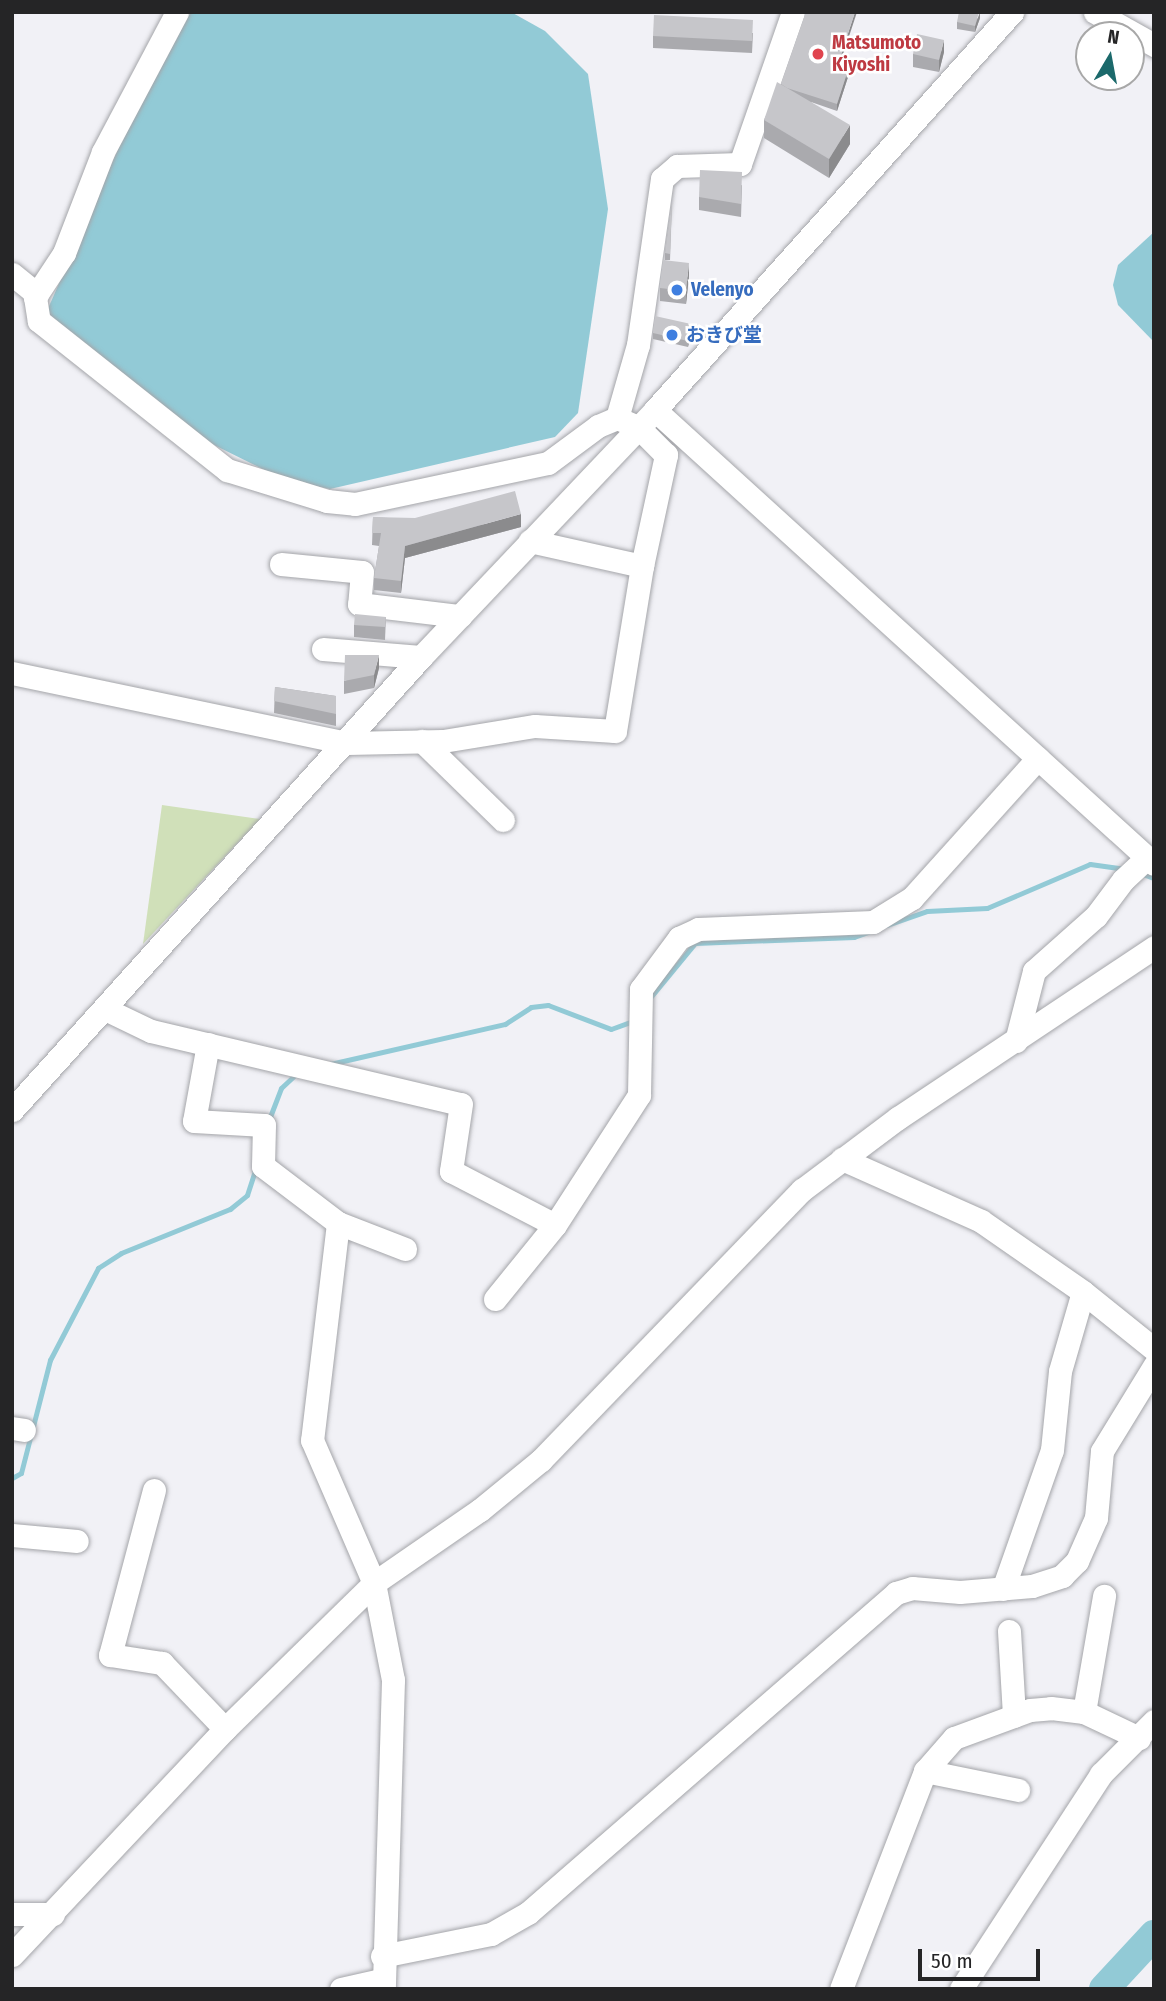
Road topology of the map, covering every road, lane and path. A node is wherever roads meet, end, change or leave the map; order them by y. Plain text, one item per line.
1 (177, 12) edge
2 (793, 12) edge
3 (1012, 12) edge
4 (1095, 12) edge
5 (1154, 45) edge
6 (12, 274) edge
7 (37, 294) junction
8 (655, 410) junction
9 (628, 422) junction
10 (530, 541) junction
11 (281, 564) dead end
12 (642, 566) junction
13 (460, 616) junction
14 (323, 649) dead end
15 (421, 657) junction
16 (12, 673) edge
17 (422, 741) junction
18 (347, 743) junction
19 (1038, 758) junction
20 (503, 820) dead end
21 (1150, 861) edge
22 (1154, 947) edge
23 (105, 1009) junction
24 (1016, 1041) junction
25 (208, 1044) junction
26 (12, 1110) edge
27 (842, 1159) junction
28 (338, 1223) junction
29 (555, 1225) junction
30 (405, 1249) dead end
31 (1083, 1292) junction
32 (495, 1299) dead end
33 (1154, 1349) edge
34 (1154, 1366) edge
35 (154, 1490) dead end
36 (12, 1535) edge
37 (77, 1541) dead end
38 (374, 1583) junction
39 (1003, 1589) junction
40 (1104, 1596) dead end
41 (1009, 1631) dead end
42 (1084, 1712) junction
43 (1014, 1716) junction
44 (225, 1729) junction
45 (1146, 1729) edge
46 (925, 1771) junction
47 (1018, 1790) dead end
48 (12, 1914) edge
49 (53, 1914) junction
50 (12, 1955) edge
51 (382, 1956) junction
52 (383, 1984) edge
53 (341, 1989) edge
54 (841, 1989) edge
55 (961, 1989) edge

1 - 7 street
2 - 9 street
3 - 8 street
4 - 5 street
6 - 7 street
7 - 9 street
8 - 9 street
8 - 19 street
9 - 10 street
9 - 12 street
10 - 12 street
10 - 13 street
11 - 13 street
12 - 17 street
13 - 15 street
14 - 15 street
15 - 18 street
16 - 18 street
17 - 18 street
17 - 20 street
18 - 23 street
19 - 21 street
19 - 29 street
21 - 24 street
22 - 24 street
23 - 25 street
23 - 26 street
24 - 27 street
25 - 28 street
25 - 29 street
27 - 31 street
27 - 38 street
28 - 30 street
28 - 38 street
29 - 32 street
31 - 33 street
31 - 39 street
34 - 39 street
35 - 44 street
36 - 37 street
38 - 44 street
38 - 51 street
39 - 51 street
40 - 42 street
41 - 43 street
42 - 43 street
42 - 45 street
43 - 46 street
44 - 49 street
45 - 55 street
46 - 47 street
46 - 54 street
48 - 49 street
49 - 50 street
51 - 52 street
52 - 53 street

